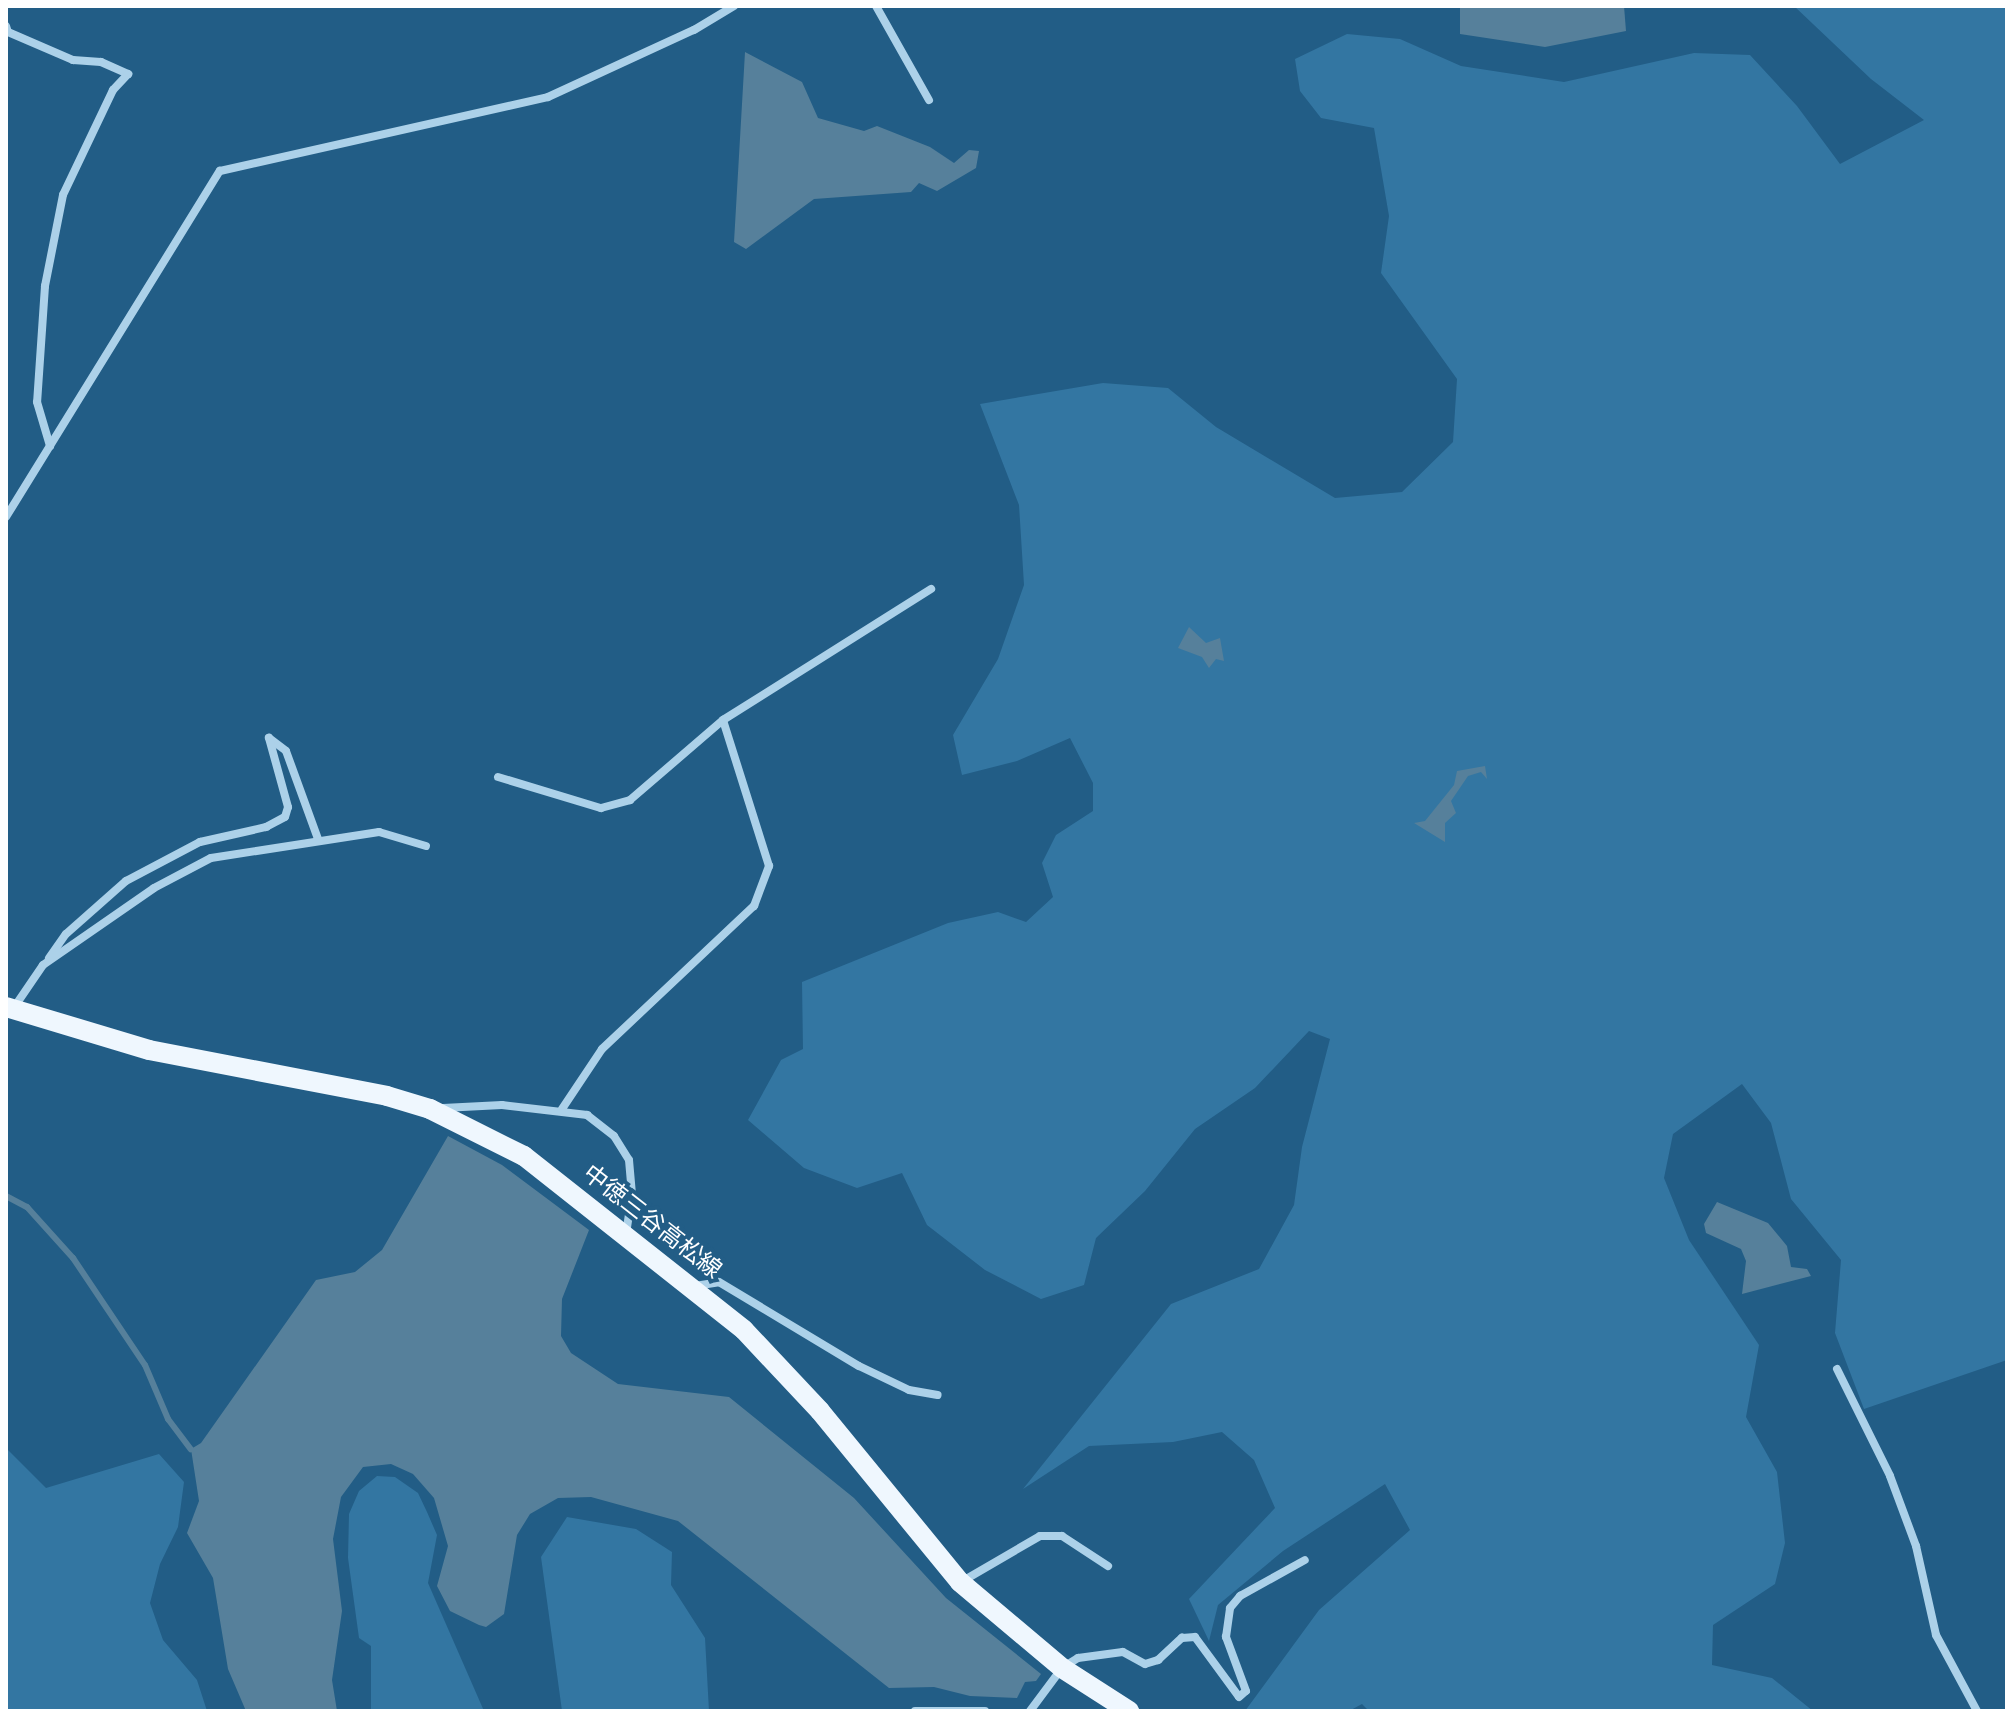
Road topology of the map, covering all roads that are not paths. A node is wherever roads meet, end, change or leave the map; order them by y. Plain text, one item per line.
1 (734, 6) edge
2 (876, 6) edge
3 (6, 26) edge
4 (929, 100) dead end
5 (50, 446) junction
6 (6, 517) edge
7 (931, 589) dead end
8 (723, 720) junction
9 (498, 777) dead end
10 (318, 839) junction
11 (426, 846) dead end
12 (43, 965) junction
13 (9, 1008) edge
14 (430, 1109) junction
15 (562, 1109) junction
16 (626, 1235) junction
17 (695, 1286) junction
18 (1837, 1369) dead end
19 (938, 1395) dead end
20 (1305, 1560) dead end
21 (1108, 1566) dead end
22 (960, 1582) junction
23 (1062, 1668) junction
24 (915, 1711) edge
25 (985, 1711) edge
26 (1030, 1711) edge
27 (1129, 1711) edge
28 (1977, 1711) edge

1 - 5 street
2 - 4 street
3 - 5 street
5 - 6 street
7 - 8 street
8 - 9 street
8 - 15 street
10 - 11 street
10 - 12 street
10 - 12 street
12 - 13 street
13 - 14 main road, 中徳三谷高松線
14 - 15 street
14 - 16 main road, 中徳三谷高松線
15 - 16 street
16 - 17 main road, 中徳三谷高松線
17 - 19 street
17 - 22 main road, 中徳三谷高松線
18 - 28 street
20 - 23 street
21 - 22 street
22 - 23 main road, 中徳三谷高松線
23 - 26 street
23 - 27 main road, 中徳三谷高松線
24 - 25 street

